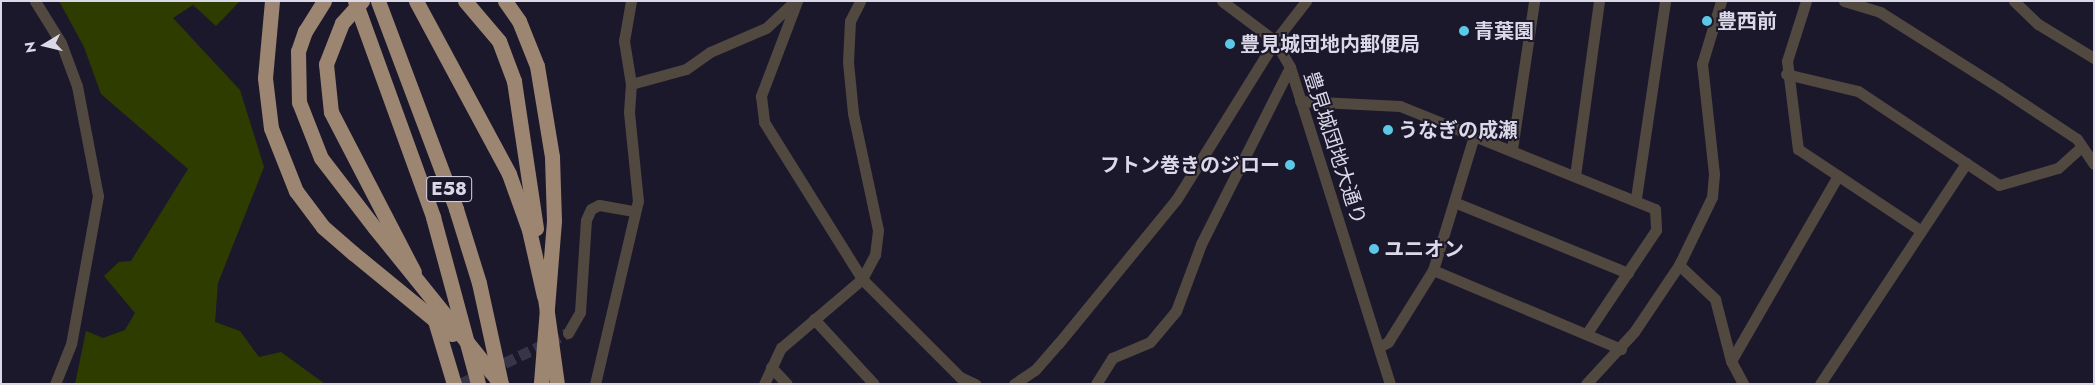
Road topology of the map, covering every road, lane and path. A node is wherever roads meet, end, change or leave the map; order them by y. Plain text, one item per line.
1 (34, 1) edge
2 (272, 1) edge
3 (324, 1) edge
4 (355, 1) edge
5 (362, 1) edge
6 (378, 1) edge
7 (416, 1) edge
8 (466, 1) edge
9 (505, 1) edge
10 (631, 1) edge
11 (796, 1) edge
12 (860, 1) edge
13 (1222, 1) edge
14 (1306, 1) edge
15 (1534, 1) edge
16 (1599, 1) edge
17 (1665, 1) edge
18 (1721, 1) edge
19 (1806, 1) edge
20 (1844, 1) edge
21 (2014, 1) edge
22 (1275, 41) junction
23 (2094, 58) edge
24 (1290, 67) junction
25 (1786, 74) junction
26 (631, 84) junction
27 (1300, 101) junction
28 (1475, 134) junction
29 (2081, 147) junction
30 (1512, 149) junction
31 (1966, 163) junction
32 (2094, 164) edge
33 (1575, 176) junction
34 (1838, 176) junction
35 (1636, 198) junction
36 (1454, 202) junction
37 (632, 212) junction
38 (1920, 230) junction
39 (1679, 265) junction
40 (1434, 270) junction
41 (1628, 273) junction
42 (862, 279) junction
43 (545, 298) junction
44 (814, 319) junction
45 (568, 333) tunnel mouth
46 (1587, 333) junction
47 (1379, 346) junction
48 (1621, 350) junction
49 (481, 360) junction
50 (1731, 360) junction
51 (771, 367) junction
52 (55, 384) edge
53 (454, 384) edge
54 (478, 384) edge
55 (501, 384) edge
56 (541, 384) edge
57 (557, 384) edge
58 (595, 384) edge
59 (764, 384) edge
60 (787, 384) edge
61 (874, 384) edge
62 (975, 384) edge
63 (1014, 384) edge
64 (1096, 384) edge
65 (1390, 384) edge
66 (1586, 384) edge
67 (1743, 384) edge
68 (1820, 384) edge

1 - 52 street
2 - 49 highway, bridge
3 - 49 highway, bridge
4 - 54 highway, E58
5 - 53 highway, bridge
6 - 55 highway, E58
7 - 43 highway
8 - 43 highway
9 - 56 highway
10 - 26 street
11 - 26 street
11 - 42 street
12 - 42 street
13 - 22 street
14 - 22 street
15 - 30 street
16 - 33 street
17 - 35 street
18 - 39 street
19 - 25 street
20 - 29 street
21 - 23 street
22 - 24 street, 豊見城団地大通り
22 - 63 street
24 - 27 street, 豊見城団地大通り
24 - 64 street
25 - 31 street
25 - 34 street
26 - 37 street
27 - 28 street
27 - 47 street, 豊見城団地大通り
28 - 30 street
28 - 36 street
29 - 31 street
29 - 32 street
30 - 33 street
31 - 38 street
33 - 35 street
34 - 38 street
34 - 50 street
35 - 41 street
36 - 40 street
36 - 41 street
37 - 45 street
37 - 58 street
38 - 68 street
39 - 48 street
39 - 50 street
40 - 46 street
40 - 47 street
41 - 46 street
42 - 44 street
42 - 62 street
43 - 57 highway, bridge
44 - 51 street
44 - 61 street
46 - 48 street
47 - 65 street, 豊見城団地大通り
48 - 66 street
49 - 55 highway, bridge
50 - 67 street
51 - 59 street
51 - 60 street

